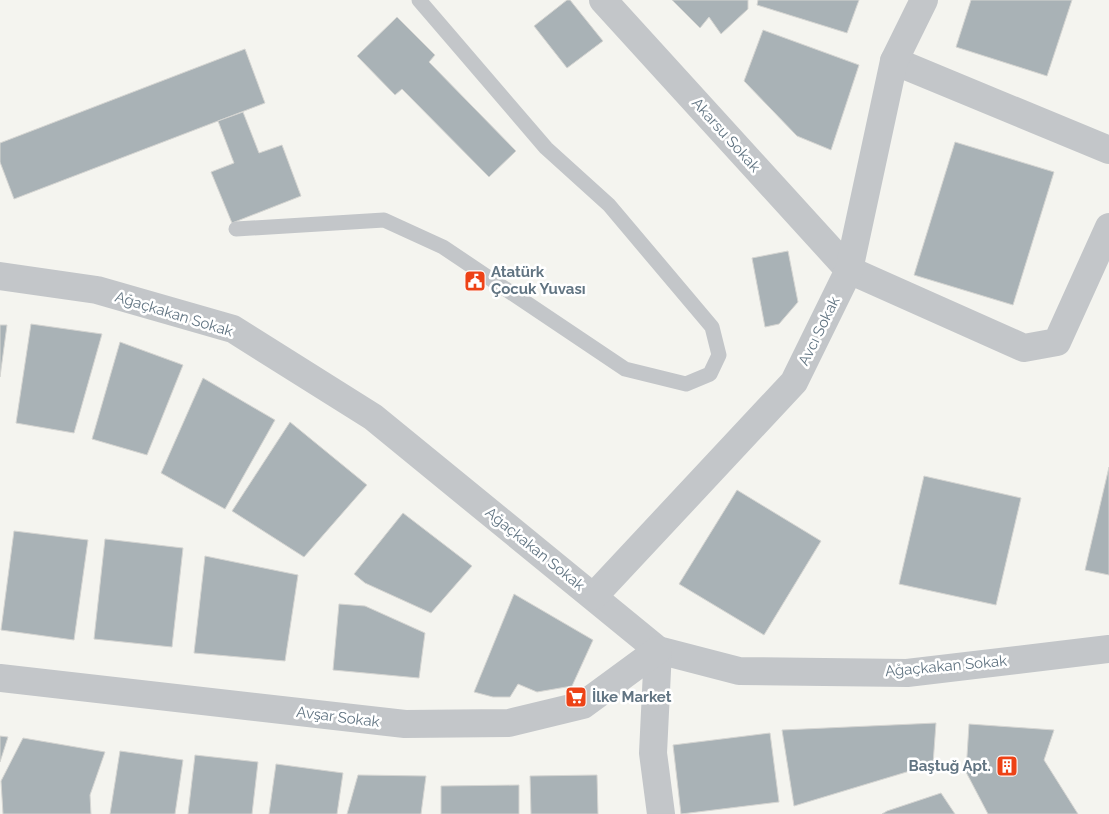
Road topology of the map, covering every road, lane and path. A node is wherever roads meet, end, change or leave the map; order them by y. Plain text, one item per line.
1 (419, 0) edge
2 (603, 0) edge
3 (924, 0) edge
4 (894, 61) junction
5 (1109, 150) edge
6 (1109, 227) edge
7 (236, 229) dead end
8 (849, 270) junction
9 (0, 276) edge
10 (594, 596) junction
11 (1109, 649) edge
12 (658, 650) junction
13 (0, 678) edge
14 (661, 814) edge

1 - 7 lane
2 - 8 street, Akarsu Sokak
3 - 4 street, Avcı Sokak
4 - 5 street
4 - 8 street, Avcı Sokak
6 - 8 street
8 - 10 street, Avcı Sokak
9 - 10 street, Ağaçkakan Sokak
10 - 12 street, Ağaçkakan Sokak
11 - 12 street, Ağaçkakan Sokak
12 - 13 street, Avşar Sokak
12 - 14 street

